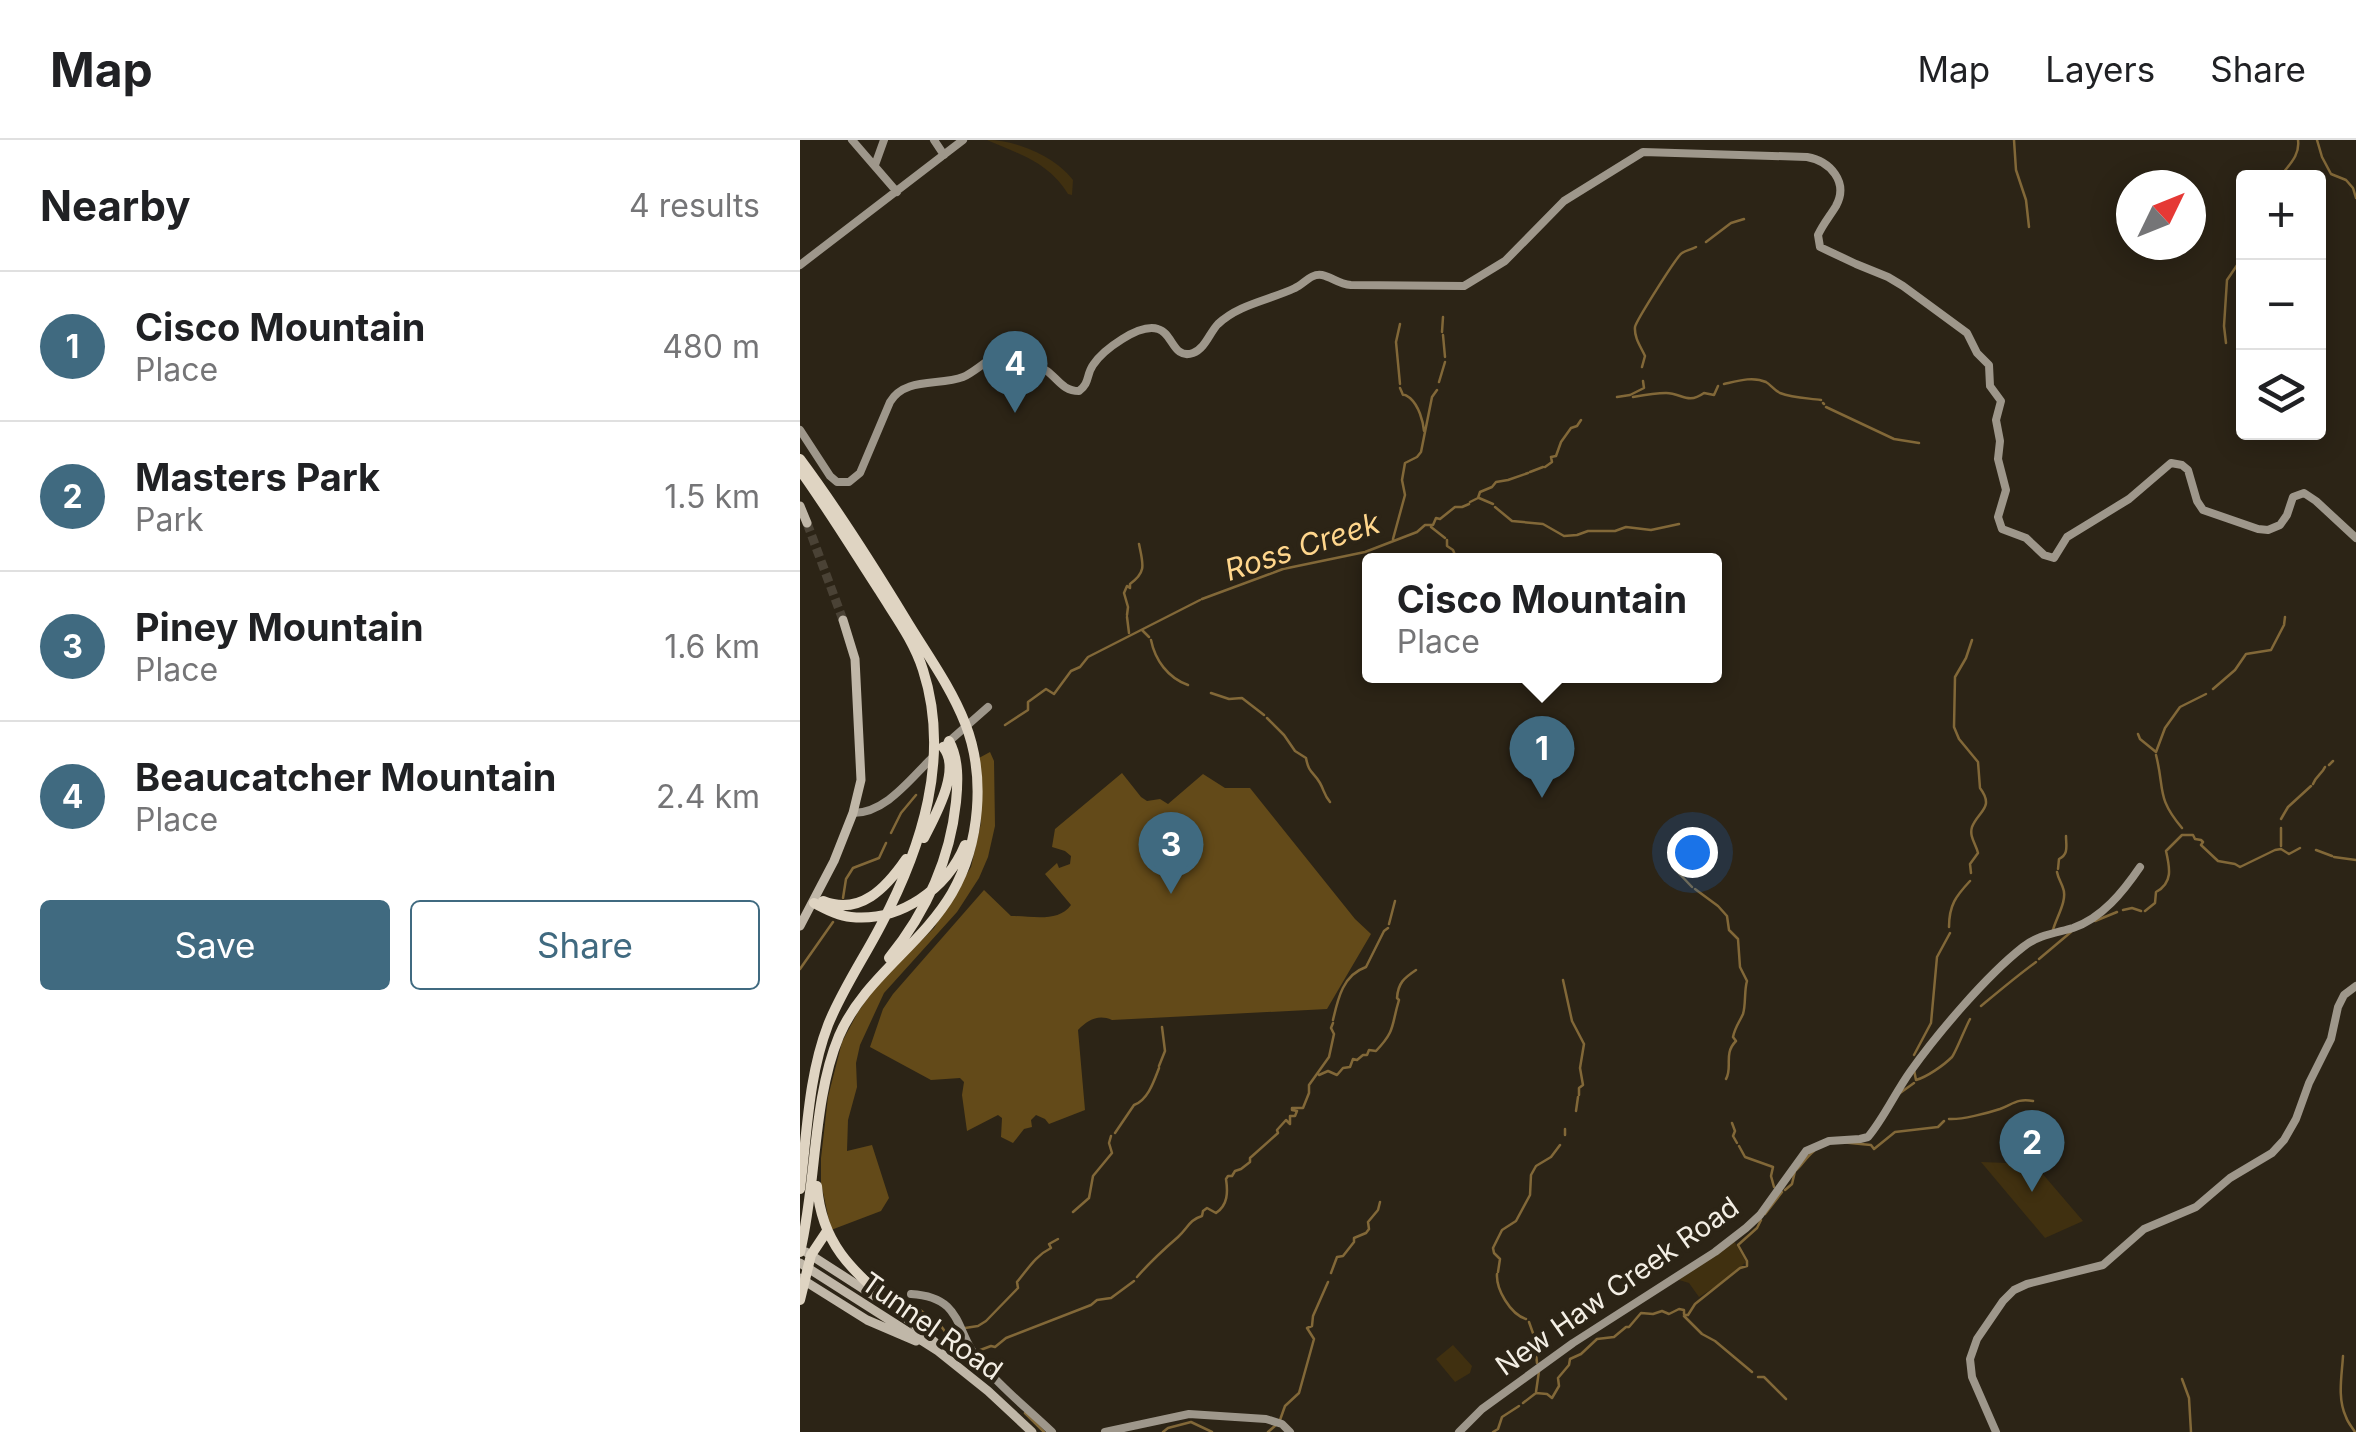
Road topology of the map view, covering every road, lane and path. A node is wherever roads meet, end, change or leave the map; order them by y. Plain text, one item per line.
1 (852, 140) edge
2 (884, 140) edge
3 (934, 140) edge
4 (962, 140) edge
5 (944, 155) junction
6 (875, 165) junction
7 (897, 192) junction
8 (800, 265) edge
9 (800, 430) edge
10 (800, 458) edge
11 (805, 470) edge
12 (800, 506) edge
13 (807, 522) dead end
14 (2356, 538) edge
15 (843, 620) tunnel mouth
16 (988, 706) dead end
17 (946, 744) junction
18 (977, 796) junction
19 (853, 813) junction
20 (922, 826) junction
21 (2140, 867) dead end
22 (900, 884) junction
23 (815, 901) junction
24 (800, 926) edge
25 (2356, 986) edge
26 (854, 1007) junction
27 (806, 1134) junction
28 (800, 1154) edge
29 (816, 1154) junction
30 (800, 1189) edge
31 (826, 1231) junction
32 (804, 1253) edge
33 (804, 1279) edge
34 (912, 1294) dead end
35 (800, 1300) edge
36 (902, 1313) junction
37 (938, 1351) junction
38 (967, 1374) junction
39 (1032, 1432) edge
40 (1052, 1432) edge
41 (1105, 1432) edge
42 (1290, 1432) edge
43 (1459, 1432) edge
44 (1996, 1432) edge

1 - 6 main road
2 - 6 main road
3 - 5 main road
4 - 5 main road
5 - 7 main road
6 - 7 main road
7 - 8 main road
9 - 14 main road
10 - 11 highway
11 - 18 highway
11 - 20 highway
12 - 13 main road
15 - 19 main road
16 - 17 main road
17 - 19 main road
17 - 22 highway
17 - 26 highway
18 - 23 highway
18 - 26 highway
19 - 23 main road
20 - 22 highway
20 - 23 highway
21 - 43 main road, New Haw Creek Road
22 - 27 highway
23 - 24 main road
25 - 44 main road
26 - 29 highway
27 - 28 highway
27 - 30 highway
29 - 31 highway
29 - 32 highway
31 - 32 highway
31 - 36 highway
32 - 33 highway
32 - 36 main road
32 - 37 main road, Tunnel Road
33 - 35 highway
33 - 37 main road
34 - 40 main road
36 - 38 main road
37 - 38 main road, Tunnel Road
38 - 39 main road, Tunnel Road
41 - 42 main road

